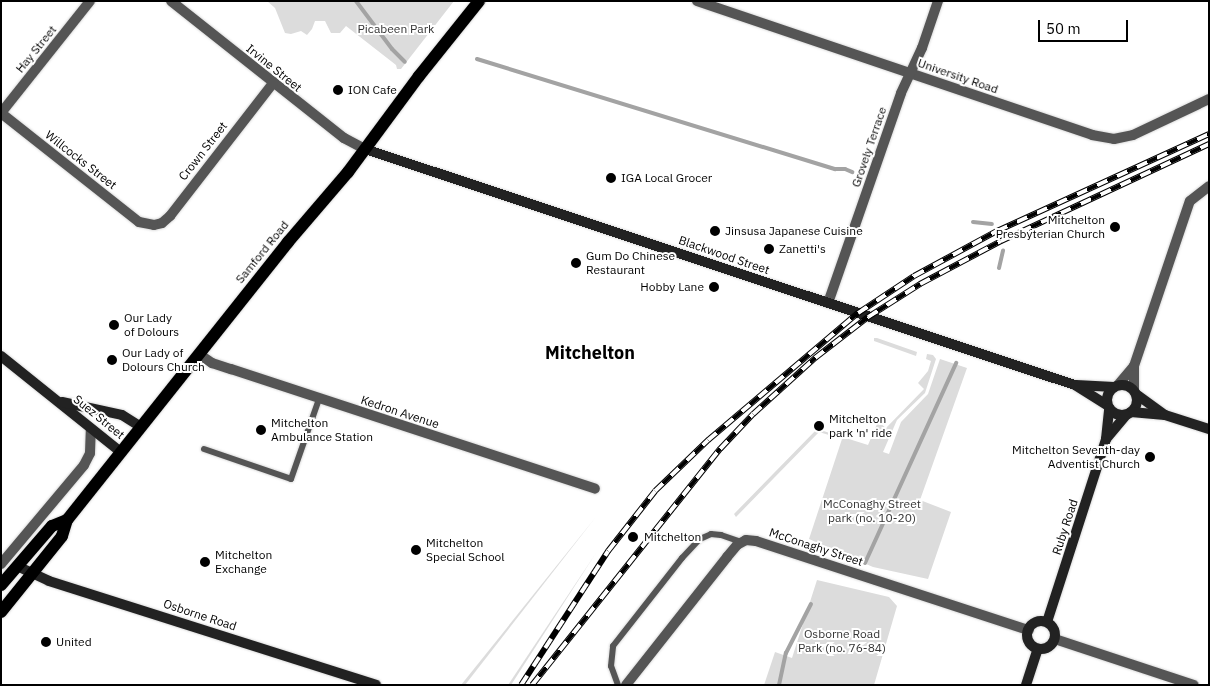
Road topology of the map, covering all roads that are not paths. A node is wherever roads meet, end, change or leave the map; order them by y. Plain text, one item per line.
1 (90, 1) edge
2 (171, 1) edge
3 (479, 1) edge
4 (697, 1) edge
5 (938, 1) edge
6 (910, 72) junction
7 (273, 83) junction
8 (1209, 99) edge
9 (1, 113) edge
10 (365, 149) junction
11 (1209, 186) edge
12 (147, 225) joint
13 (828, 303) junction
14 (199, 354) junction
15 (1, 356) edge
16 (1134, 366) junction
17 (1074, 385) junction
18 (1116, 386) junction
19 (1135, 392) junction
20 (318, 398) junction
21 (61, 402) junction
22 (1108, 407) junction
23 (1129, 414) junction
24 (1164, 414) junction
25 (141, 427) junction
26 (92, 429) junction
27 (1209, 429) edge
28 (1106, 440) junction
29 (204, 449) dead end
30 (121, 452) junction
31 (595, 489) dead end
32 (67, 520) junction
33 (741, 542) junction
34 (1, 564) edge
35 (17, 566) junction
36 (32, 573) junction
37 (1, 585) edge
38 (1, 612) edge
39 (1047, 622) junction
40 (1029, 630) junction
41 (1055, 639) junction
42 (1038, 649) junction
43 (376, 685) edge
44 (618, 685) edge
45 (626, 685) edge
46 (1026, 685) edge
47 (1194, 685) edge

1 - 9 street, Hay Street
2 - 7 street, Irvine Street
3 - 10 main road, Samford Road
4 - 6 street, University Road
5 - 6 street, Grovely Terrace
6 - 8 street, University Road
6 - 13 street, Grovely Terrace
7 - 10 street, Irvine Street
7 - 12 street, Crown Street
9 - 12 street, Willcocks Street
10 - 13 street, Blackwood Street
10 - 14 main road, Samford Road
11 - 16 street
13 - 17 street, Blackwood Street
14 - 20 street, Kedron Avenue
14 - 25 main road, Samford Road
15 - 21 street, Suez Street
16 - 18 street
16 - 19 street
17 - 18 street, Blackwood Street
17 - 22 street, Blackwood Street
18 - 19 street
18 - 22 street
19 - 23 street
19 - 24 street
20 - 29 lane
20 - 31 street, Kedron Avenue
21 - 25 street, Suez Street
21 - 26 street, Suez Street
22 - 23 street
22 - 28 street, Ruby Road
23 - 24 street
23 - 28 street, Ruby Road
24 - 27 street
25 - 30 main road, Samford Road
26 - 30 street, Suez Street
26 - 34 street
28 - 39 street, Ruby Road
30 - 32 main road, Samford Road
32 - 35 main road, Samford Road
32 - 36 main road, Samford Road
33 - 40 street, McConaghy Street
33 - 44 lane
33 - 45 street
35 - 36 street, Osborne Road
35 - 37 main road, Samford Road
36 - 38 main road, Samford Road
36 - 43 street, Osborne Road
39 - 40 street
39 - 41 street
40 - 42 street
41 - 42 street
41 - 47 street
42 - 46 street

